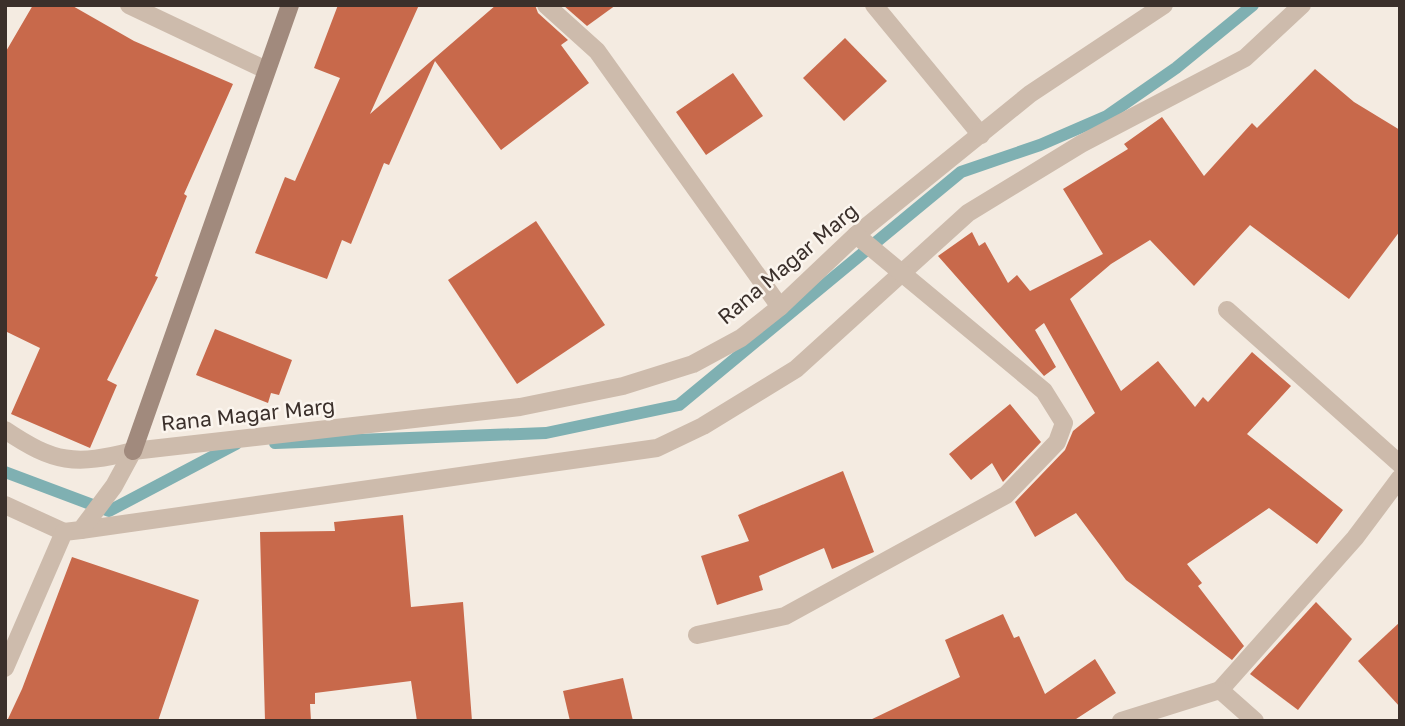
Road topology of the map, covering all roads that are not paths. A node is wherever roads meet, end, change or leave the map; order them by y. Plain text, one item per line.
1 (129, 5) edge
2 (290, 5) edge
3 (546, 5) edge
4 (874, 5) edge
5 (1164, 5) edge
6 (1302, 5) edge
7 (267, 69) junction
8 (981, 135) junction
9 (856, 235) junction
10 (897, 271) junction
11 (780, 307) junction
12 (1227, 310) dead end
13 (5, 430) edge
14 (130, 459) junction
15 (1400, 464) edge
16 (1400, 478) edge
17 (5, 505) edge
18 (78, 526) junction
19 (697, 635) dead end
20 (5, 668) edge
21 (1220, 690) junction
22 (1122, 721) edge
23 (1255, 721) edge

1 - 7 street
2 - 7 street
3 - 11 street
4 - 8 street
5 - 8 street, Rana Magar Marg
6 - 10 street
7 - 14 street
8 - 9 street, Rana Magar Marg
9 - 10 street
9 - 11 street, Rana Magar Marg
10 - 18 street
10 - 19 street
11 - 14 street, Rana Magar Marg
12 - 15 street
13 - 14 street, Rana Magar Marg
14 - 18 street
16 - 21 street
17 - 18 street
18 - 20 street
21 - 22 street
21 - 23 street

